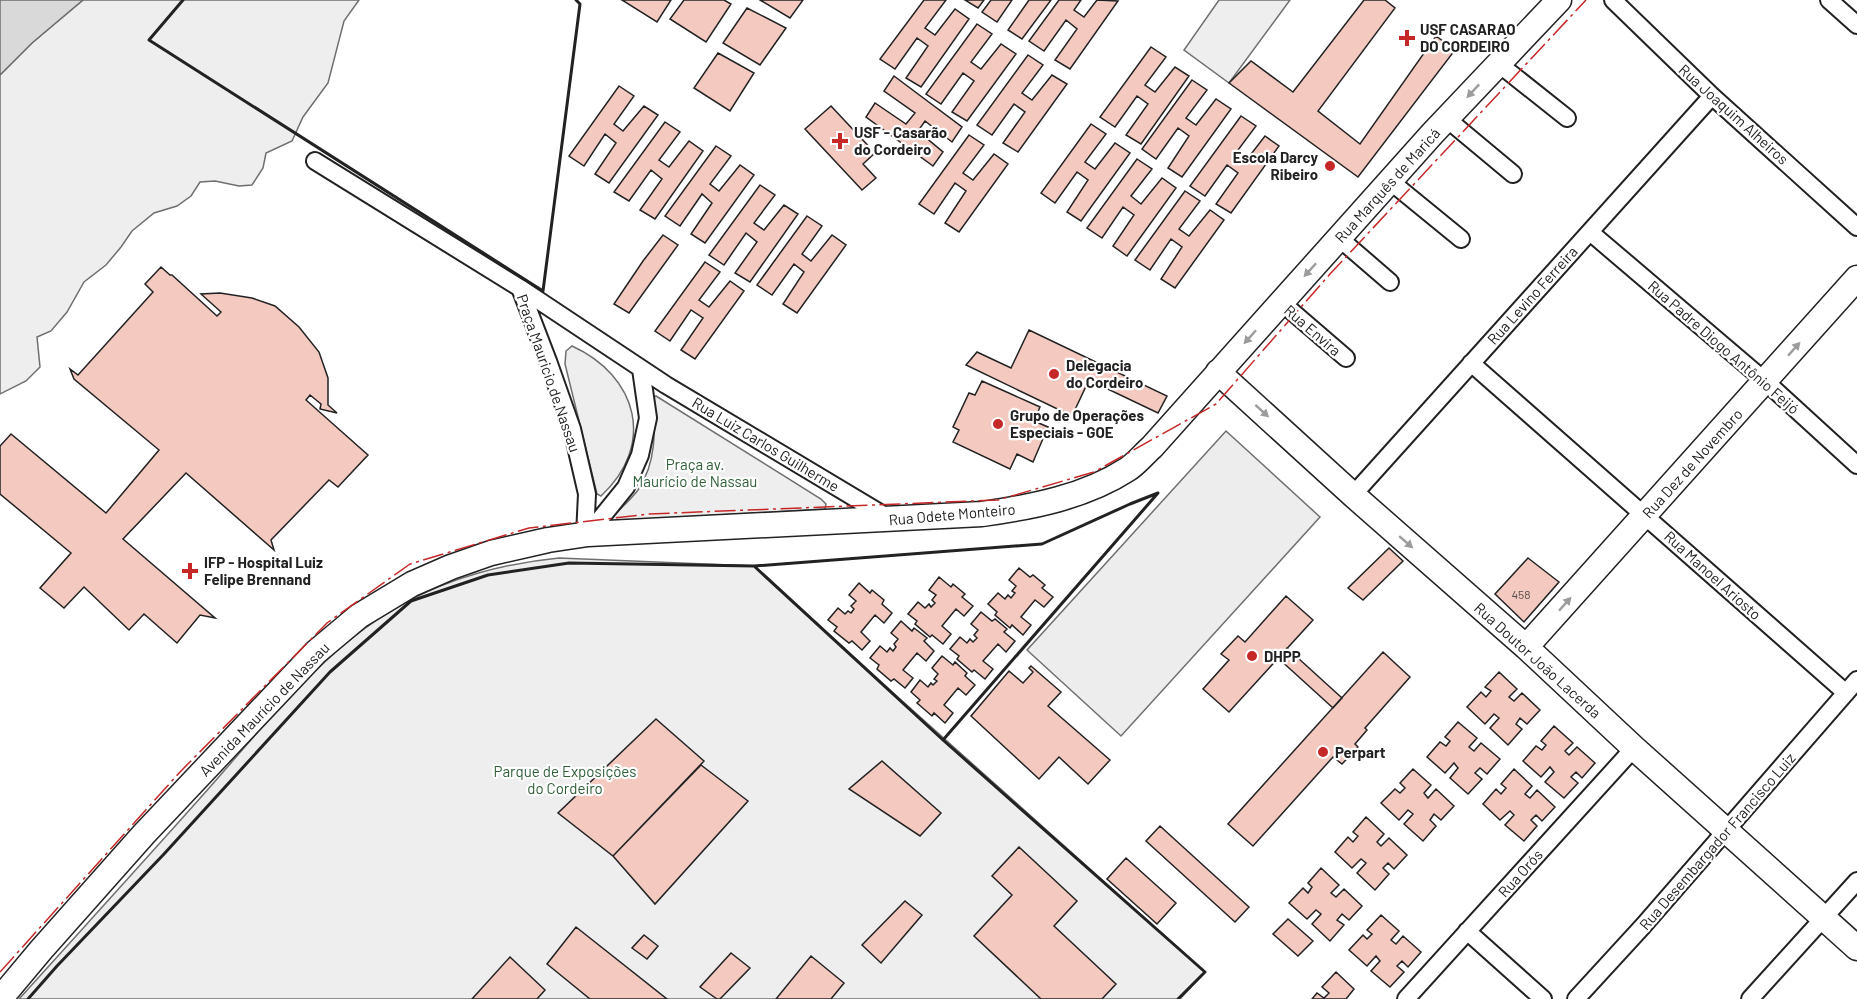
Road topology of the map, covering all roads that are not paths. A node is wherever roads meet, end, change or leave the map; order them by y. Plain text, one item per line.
1 (1559, 0) edge
2 (1613, 0) edge
3 (1829, 0) edge
4 (1857, 25) edge
5 (1499, 64) junction
6 (1712, 96) junction
7 (1567, 118) dead end
8 (1447, 119) junction
9 (315, 161) dead end
10 (1513, 174) dead end
11 (1390, 181) junction
12 (1857, 227) edge
13 (1590, 232) junction
14 (1339, 238) junction
15 (1461, 239) dead end
16 (1857, 278) edge
17 (1390, 282) dead end
18 (520, 288) junction
19 (1281, 302) junction
20 (1346, 358) dead end
21 (1471, 363) junction
22 (641, 369) junction
23 (1218, 372) junction
24 (1765, 381) junction
25 (1857, 465) edge
26 (1353, 495) junction
27 (1645, 515) junction
28 (891, 519) junction
29 (636, 532) joint
30 (586, 534) junction
31 (1526, 647) junction
32 (1857, 680) edge
33 (1846, 693) junction
34 (1634, 747) junction
35 (1727, 830) junction
36 (1857, 881) edge
37 (1824, 917) junction
38 (1467, 931) junction
39 (1857, 948) edge
40 (0, 999) edge
41 (1406, 999) edge
42 (1543, 999) edge
43 (1576, 999) edge
44 (1750, 999) edge

1 - 5 main road, Rua Marquês de Maricá
2 - 6 street, Rua Joaquim Alheiros
3 - 4 street
5 - 7 street
5 -> 8 main road, Rua Marquês de Maricá
6 - 12 street, Rua Joaquim Alheiros
6 - 13 street, Rua Levino Ferreira
8 - 10 street
8 - 11 main road, Rua Marquês de Maricá
9 - 18 street
11 - 14 main road, Rua Marquês de Maricá
11 - 15 street
13 - 21 street, Rua Levino Ferreira
13 - 24 street, Rua Padre Diogo Antônio Feijó
14 - 17 street
14 -> 19 main road, Rua Marquês de Maricá
24 -> 16 main road, Rua Dez de Novembro
18 - 22 street, Praça Mauricio de Nassau
18 - 30 street, Praça Mauricio de Nassau
19 - 20 street, Rua Envira
19 -> 23 main road, Rua Marquês de Maricá
21 - 26 street, Rua Levino Ferreira
21 - 27 street, Rua Manoel Ariosto
22 - 28 street, Rua Luiz Carlos Guilherme
22 - 30 street
23 -> 26 main road, Rua Doutor João Lacerda
23 - 28 main road, Rua Odete Monteiro
24 - 25 street, Rua Padre Diogo Antônio Feijó
24 - 27 main road, Rua Dez de Novembro
26 -> 31 main road, Rua Doutor João Lacerda
31 -> 27 main road, Rua Dez de Novembro
27 - 33 street, Rua Manoel Ariosto
28 - 29 main road, Rua Odete Monteiro
29 - 30 main road, Avenida Maurício de Nassau
30 - 40 main road, Avenida Maurício de Nassau
31 - 34 main road, Rua Doutor João Lacerda
32 - 33 street, Rua Desembargador Francisco Luiz
33 - 35 street, Rua Desembargador Francisco Luiz
34 - 35 main road, Rua Doutor João Lacerda
34 - 38 street, Rua Orós
35 - 37 main road, Rua Doutor João Lacerda
35 - 43 street, Rua Desembargador Francisco Luiz
36 - 37 street
37 - 39 main road, Rua Doutor João Lacerda
37 - 44 street
38 - 41 street, Rua Orós
38 - 42 street

